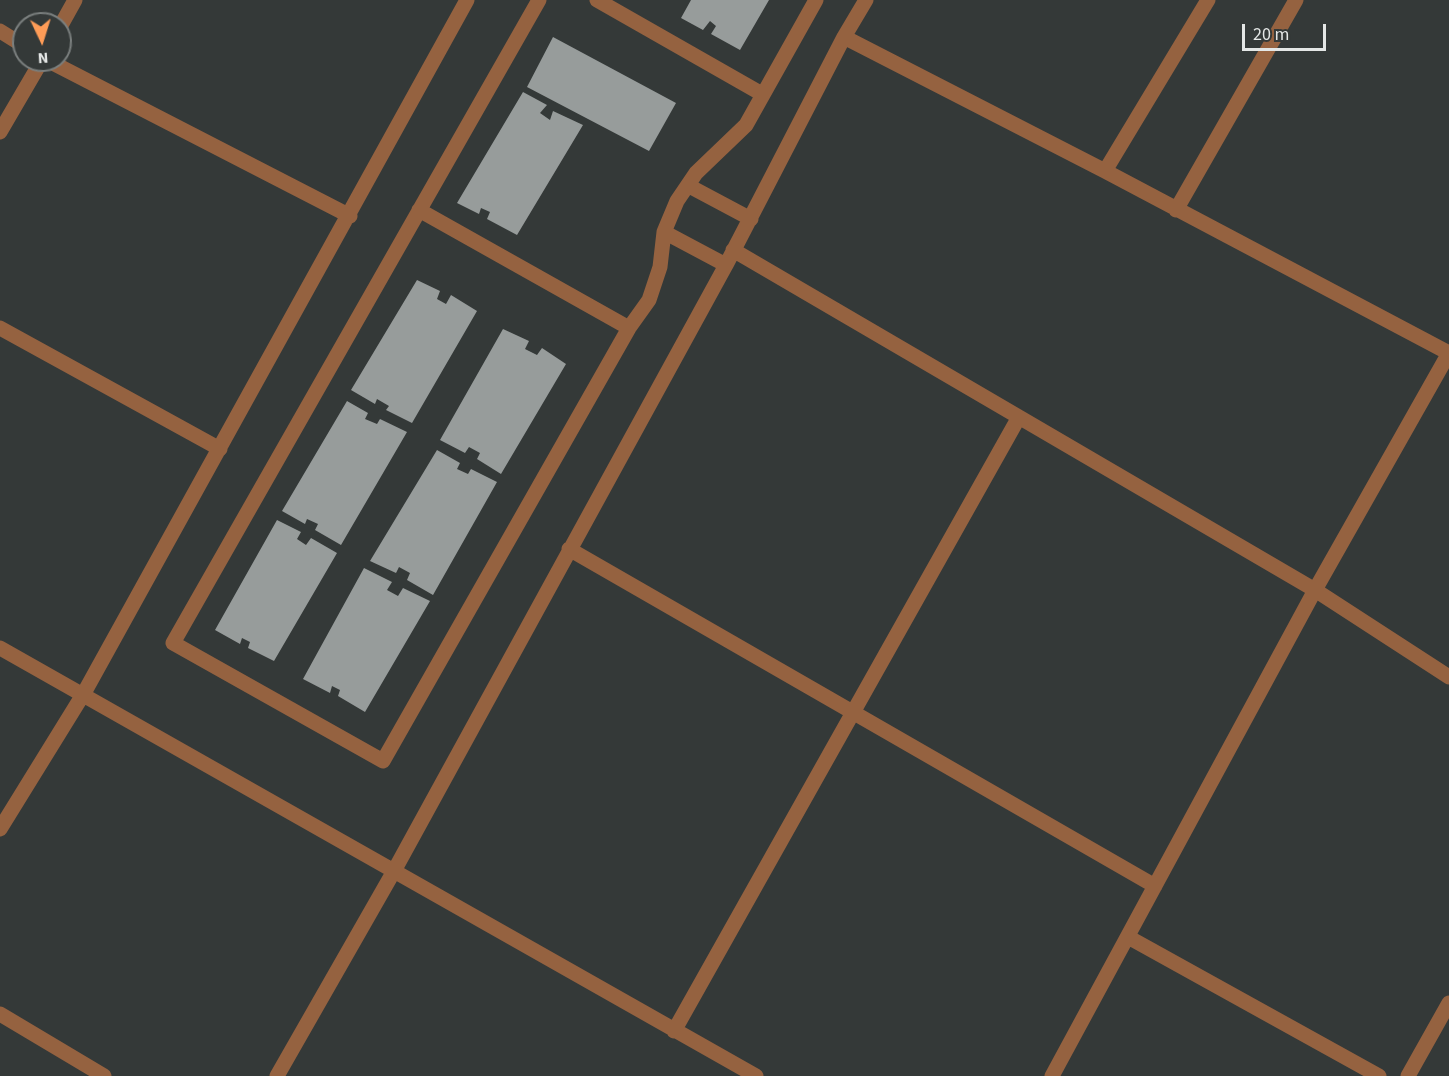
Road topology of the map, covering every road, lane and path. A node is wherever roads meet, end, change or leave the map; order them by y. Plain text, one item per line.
1 (467, 0) edge
2 (539, 0) edge
3 (597, 0) edge
4 (816, 0) edge
5 (866, 0) edge
6 (1208, 0) edge
7 (1296, 0) edge
8 (844, 37) junction
9 (35, 72) edge
10 (70, 72) edge
11 (762, 94) junction
12 (0, 132) edge
13 (1106, 171) junction
14 (689, 186) junction
15 (419, 210) junction
16 (1176, 210) junction
17 (350, 216) junction
18 (751, 219) junction
19 (664, 232) junction
20 (733, 250) junction
21 (726, 265) junction
22 (0, 328) edge
23 (629, 328) junction
24 (1449, 353) edge
25 (1019, 417) junction
26 (220, 449) junction
27 (569, 549) junction
28 (1315, 590) junction
29 (0, 648) edge
30 (1449, 677) edge
31 (84, 693) junction
32 (854, 711) junction
33 (0, 829) edge
34 (394, 871) junction
35 (1155, 886) junction
36 (1128, 937) junction
37 (1449, 1002) edge
38 (0, 1014) edge
39 (674, 1031) junction
40 (104, 1076) edge
41 (277, 1076) edge
42 (756, 1076) edge
43 (1052, 1076) edge
44 (1379, 1076) edge
45 (1408, 1076) edge

1 - 17 street
2 - 15 street
3 - 11 street
4 - 11 street
5 - 8 street
6 - 13 street
7 - 16 street
8 - 13 street
8 - 18 street
9 - 12 street
10 - 17 street
11 - 14 street
13 - 16 street
14 - 18 street
14 - 19 street
15 - 23 street
15 - 23 street
16 - 24 street
17 - 26 street
18 - 20 street
19 - 21 street
19 - 23 street
20 - 21 street
20 - 25 street
21 - 27 street
22 - 26 street
24 - 28 street
25 - 28 street
25 - 32 street
26 - 31 street
27 - 32 street
27 - 34 street
28 - 30 street
28 - 35 street
29 - 31 street
31 - 33 street
31 - 34 street
32 - 35 street
32 - 39 street
34 - 39 street
34 - 41 street
35 - 36 street
36 - 43 street
36 - 44 street
37 - 45 street
38 - 40 street
39 - 42 street

